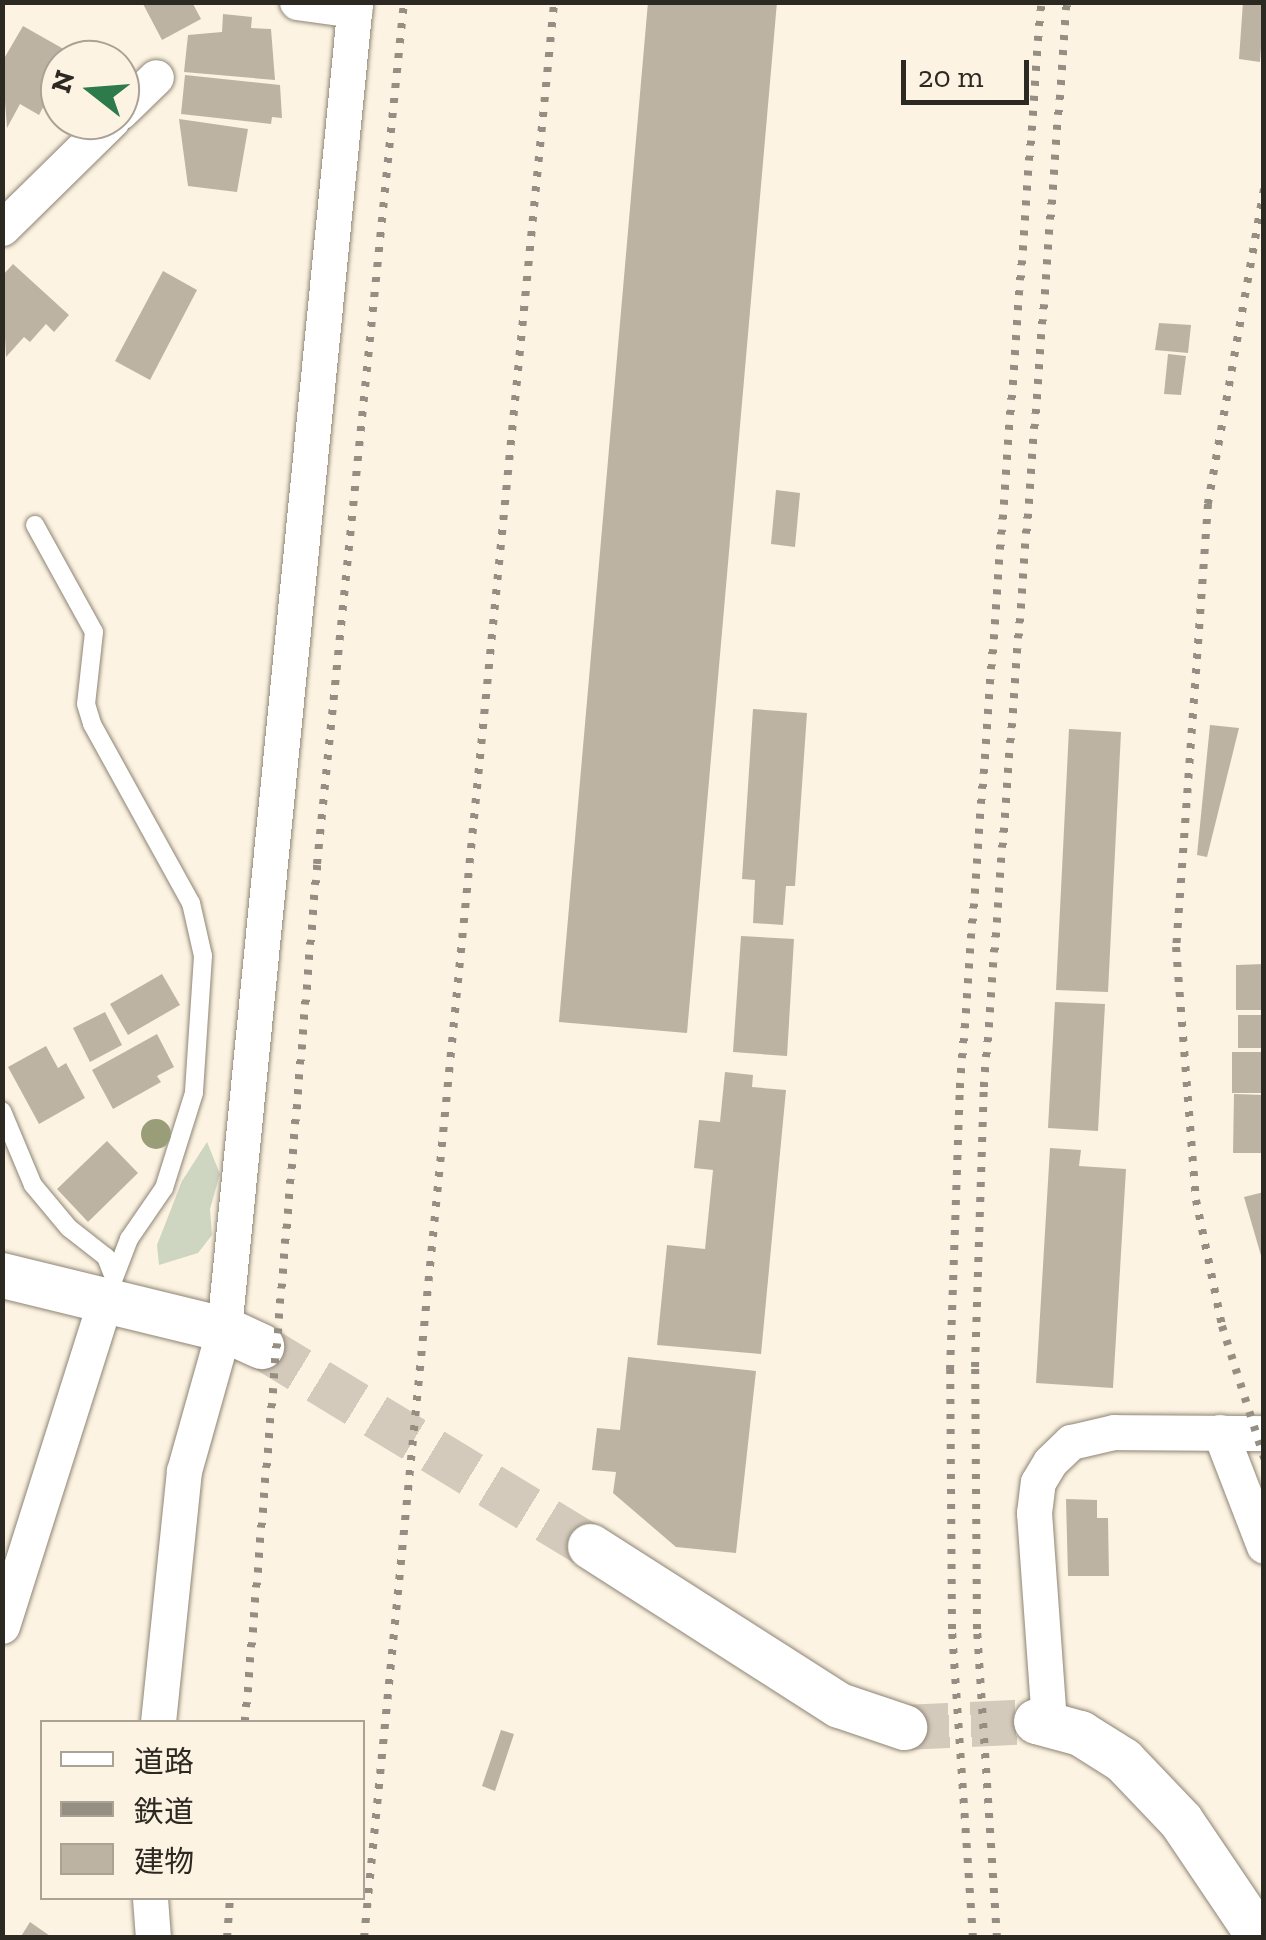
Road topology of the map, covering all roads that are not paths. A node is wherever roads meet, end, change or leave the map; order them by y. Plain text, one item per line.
1 (297, 2) edge
2 (355, 6) edge
3 (156, 76) dead end
4 (140, 92) edge
5 (92, 140) edge
6 (2, 228) edge
7 (35, 524) dead end
8 (2, 1111) edge
9 (2, 1274) edge
10 (109, 1286) junction
11 (243, 1337) junction
12 (1220, 1432) junction
13 (1264, 1433) edge
14 (590, 1546) tunnel mouth
15 (1264, 1546) edge
16 (2, 1626) edge
17 (158, 1720) edge
18 (1042, 1721) joint
19 (904, 1726) tunnel mouth
20 (150, 1900) edge
21 (153, 1938) edge
22 (1260, 1938) edge

1 - 2 street
2 - 11 street
3 - 4 street
5 - 6 street
7 - 10 lane
8 - 10 lane
9 - 10 street
10 - 11 street
10 - 16 street
11 - 17 street
12 - 13 street
12 - 15 street
12 - 18 street
14 - 19 street
18 - 22 street
20 - 21 street

